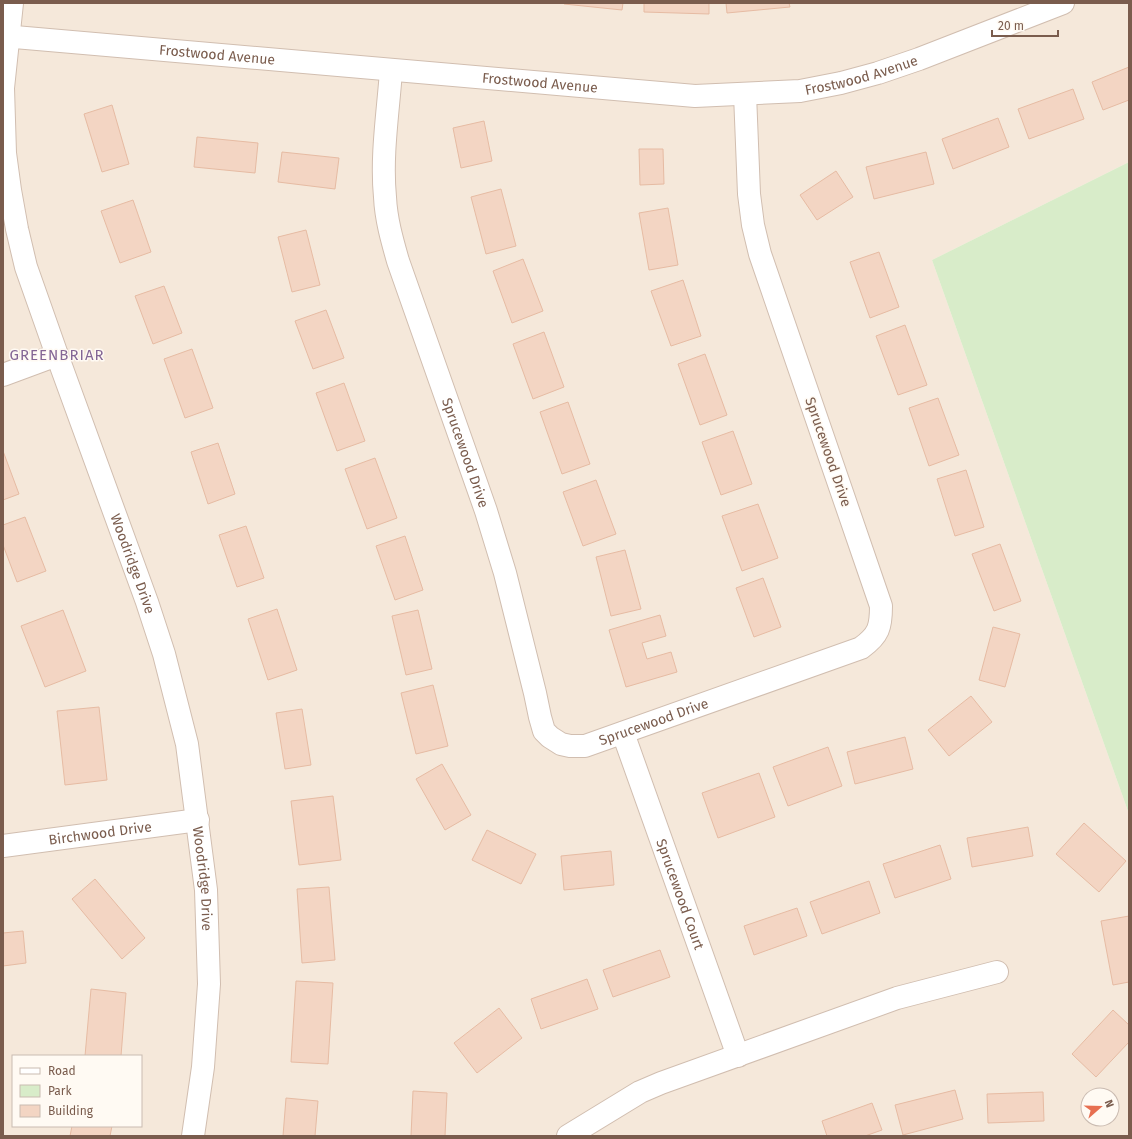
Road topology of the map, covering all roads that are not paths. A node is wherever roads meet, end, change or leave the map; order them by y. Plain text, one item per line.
1 (12, 3) edge
2 (1063, 3) edge
3 (6, 36) edge
4 (392, 71) junction
5 (745, 94) junction
6 (57, 356) junction
7 (3, 375) edge
8 (623, 733) junction
9 (198, 820) junction
10 (3, 846) edge
11 (997, 972) dead end
12 (738, 1056) junction
13 (193, 1136) edge
14 (568, 1136) edge

1 - 3 street, Woodridge Drive
2 - 5 street, Frostwood Avenue
3 - 4 street, Frostwood Avenue
3 - 6 street, Woodridge Drive
4 - 5 street, Frostwood Avenue
4 - 8 street, Sprucewood Drive
5 - 8 street, Sprucewood Drive
6 - 7 street
6 - 9 street, Woodridge Drive
8 - 12 street, Sprucewood Court
9 - 10 street, Birchwood Drive
9 - 13 street, Woodridge Drive
11 - 12 street
12 - 14 street

